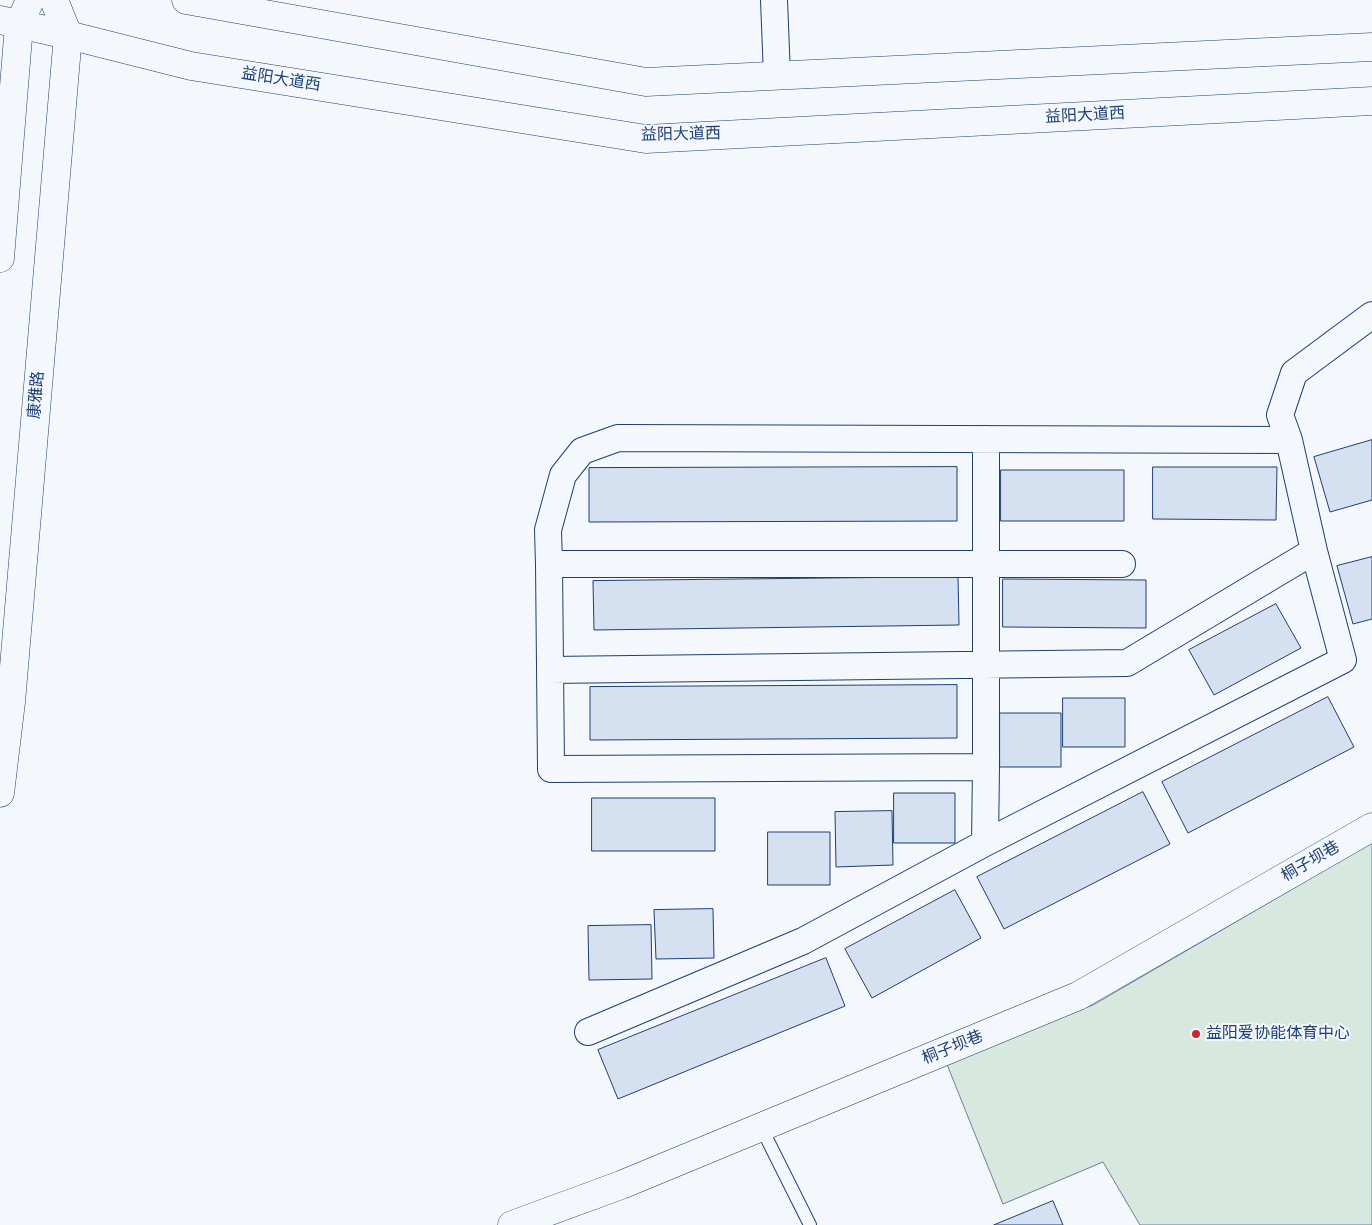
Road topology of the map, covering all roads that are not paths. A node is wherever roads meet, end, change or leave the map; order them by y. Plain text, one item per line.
1 (30, 0) edge
2 (54, 0) edge
3 (186, 0) edge
4 (774, 0) edge
5 (10, 23) edge
6 (68, 35) junction
7 (1372, 46) edge
8 (777, 76) junction
9 (1372, 101) edge
10 (0, 258) edge
11 (1372, 315) edge
12 (986, 440) junction
13 (1289, 440) junction
14 (1314, 552) junction
15 (549, 564) junction
16 (986, 564) junction
17 (1122, 564) dead end
18 (986, 666) junction
19 (550, 670) junction
20 (986, 767) junction
21 (0, 793) edge
22 (1372, 827) edge
23 (985, 843) junction
24 (588, 1032) dead end
25 (761, 1127) junction
26 (512, 1225) edge
27 (810, 1225) edge

1 - 5 main road
2 - 6 main road, 康雅路
3 - 8 main road
4 - 8 street
5 - 6 main road, 益阳大道西
5 - 10 main road
6 - 9 main road, 益阳大道西
6 - 21 main road, 康雅路
7 - 8 main road
11 - 13 street
12 - 13 street
12 - 15 street
12 - 16 street
13 - 14 street
14 - 18 street
14 - 23 street
15 - 16 street
15 - 19 street
16 - 17 street
16 - 18 street
18 - 19 street
18 - 20 street
19 - 20 street
20 - 23 street
22 - 25 main road, 桐子坝巷
23 - 24 street
25 - 26 main road, 桐子坝巷
25 - 27 lane

